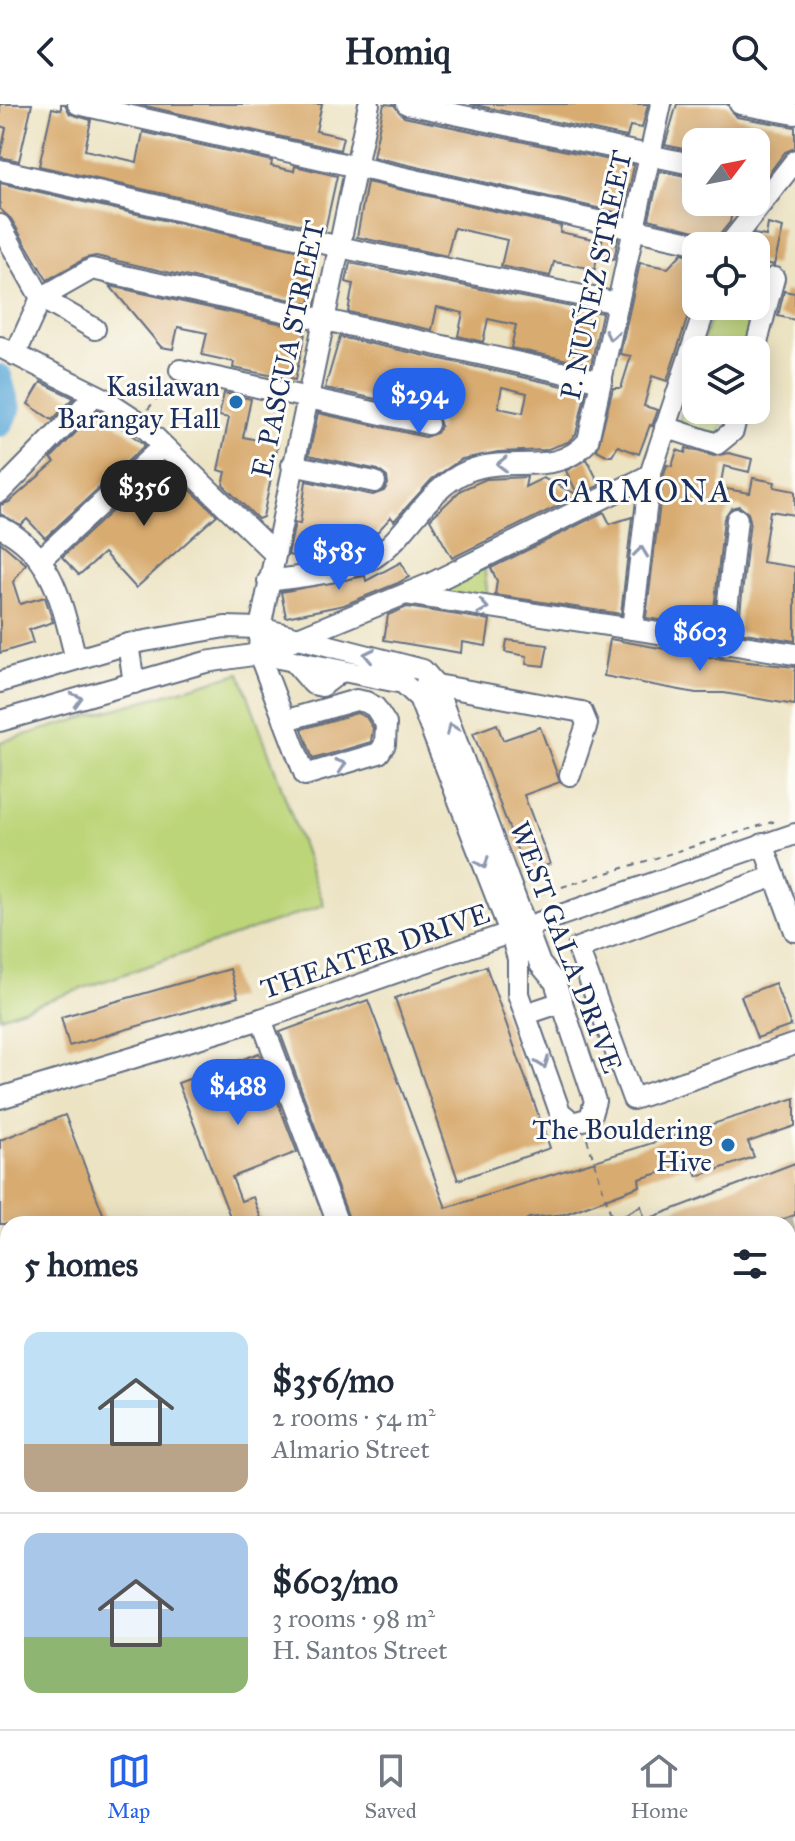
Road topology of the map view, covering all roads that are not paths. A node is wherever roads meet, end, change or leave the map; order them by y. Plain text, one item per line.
1 (78, 104) edge
2 (369, 104) edge
3 (407, 104) edge
4 (661, 104) edge
5 (740, 104) edge
6 (795, 114) edge
7 (650, 156) junction
8 (795, 161) edge
9 (682, 162) edge
10 (355, 166) junction
11 (0, 170) edge
12 (770, 180) edge
13 (778, 182) junction
14 (0, 225) edge
15 (635, 227) junction
16 (739, 232) edge
17 (682, 239) edge
18 (340, 246) junction
19 (774, 278) dead end
20 (41, 298) junction
21 (618, 303) junction
22 (325, 320) junction
23 (701, 320) edge
24 (95, 329) dead end
25 (759, 336) edge
26 (8, 351) edge
27 (180, 370) road end
28 (602, 381) junction
29 (95, 395) junction
30 (308, 395) junction
31 (428, 424) dead end
32 (735, 424) edge
33 (665, 427) junction
34 (162, 447) junction
35 (292, 465) junction
36 (650, 475) junction
37 (375, 482) dead end
38 (0, 492) edge
39 (737, 519) dead end
40 (0, 527) edge
41 (42, 558) junction
42 (270, 568) junction
43 (406, 594) junction
44 (260, 628) junction
45 (205, 629) junction
46 (632, 629) junction
47 (296, 638) junction
48 (128, 644) junction
49 (723, 646) junction
50 (259, 654) junction
51 (795, 654) edge
52 (76, 659) junction
53 (206, 662) junction
54 (5, 680) edge
55 (134, 683) junction
56 (435, 684) junction
57 (410, 687) junction
58 (10, 718) edge
59 (287, 720) junction
60 (456, 768) junction
61 (570, 775) dead end
62 (785, 835) edge
63 (775, 876) junction
64 (795, 931) edge
65 (520, 932) junction
66 (562, 1002) junction
67 (526, 1014) junction
68 (261, 1019) junction
69 (795, 1044) edge
70 (0, 1098) edge
71 (335, 1216) edge

1 - 10 street
2 - 10 street, E. PASCUA STREET
3 - 7 street
4 - 7 street, P. NUÑEZ STREET
5 - 6 street
7 - 9 street
7 - 15 street, P. NUÑEZ STREET
8 - 13 street
10 - 15 street
10 - 18 street, E. PASCUA STREET
11 - 18 street
12 - 13 street
13 - 16 street
14 - 20 street
15 - 17 street
15 - 21 street, P. NUÑEZ STREET
18 - 21 street
18 - 22 street, E. PASCUA STREET
19 - 25 street
20 - 22 street
20 - 24 street
20 - 26 street
21 -> 28 street, P. NUÑEZ STREET
22 - 28 street
22 - 30 street, E. PASCUA STREET
23 - 33 street
26 - 29 street
27 - 30 street
28 -> 42 street, P. NUÑEZ STREET
29 - 34 street
29 - 38 street
30 - 31 street
30 - 35 street, E. PASCUA STREET
32 - 33 street
33 - 36 street
34 - 41 street
34 - 42 street
35 - 37 street
35 - 42 street, E. PASCUA STREET
36 - 43 street
46 -> 36 street
39 - 49 street
40 - 41 street
41 - 52 street
42 - 44 street, E. PASCUA STREET
43 -> 46 street
43 - 47 street
44 - 45 street
44 - 47 street
44 - 50 street, E. PASCUA STREET
45 - 48 street
45 - 53 street
46 - 49 street
47 - 50 street
56 -> 47 street
48 - 52 street
48 - 55 street
49 - 51 street
50 - 53 street
50 - 57 street
50 - 59 street
52 - 54 street
53 - 55 street
54 - 58 street
58 -> 55 street
56 - 57 street
60 -> 56 street, WEST GALA DRIVE
56 - 61 street
57 - 60 street, WEST GALA DRIVE
59 -> 59 street
60 - 65 street, WEST GALA DRIVE
62 - 63 street
62 - 65 street, THEATER DRIVE
63 - 64 street
63 - 69 street
65 - 66 street, WEST GALA DRIVE
65 - 67 street, WEST GALA DRIVE
65 - 68 street, THEATER DRIVE
66 - 67 street
67 -> 66 street, WEST GALA DRIVE
68 - 70 street, THEATER DRIVE
68 - 71 street

